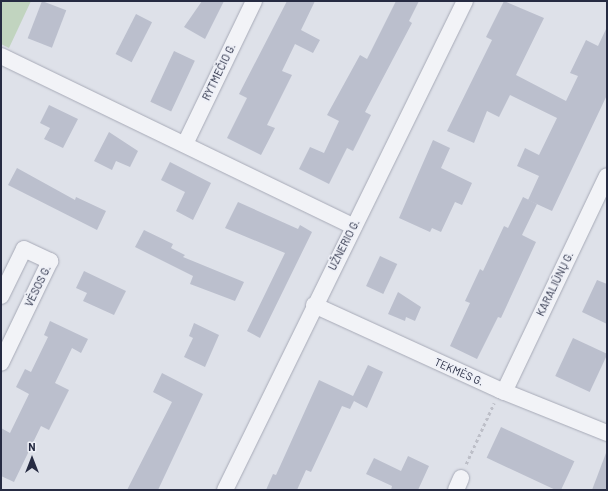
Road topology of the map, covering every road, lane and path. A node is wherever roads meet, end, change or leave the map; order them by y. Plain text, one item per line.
1 (254, 1) edge
2 (465, 1) edge
3 (1, 56) edge
4 (184, 144) junction
5 (607, 176) edge
6 (354, 226) junction
7 (1, 296) edge
8 (314, 305) junction
9 (1, 363) edge
10 (502, 391) junction
11 (607, 433) edge
12 (458, 484) edge
13 (225, 490) edge

1 - 4 street, RYTMEČIO G.
2 - 6 street, UŽNERIO G.
3 - 4 street
4 - 6 street
5 - 10 street, KARALIŪNŲ G.
6 - 8 street, UŽNERIO G.
7 - 9 street, VĖSOS G.
8 - 10 street, TEKMĖS G.
8 - 13 street, UŽNERIO G.
10 - 11 street, TEKMĖS G.
10 - 12 path

